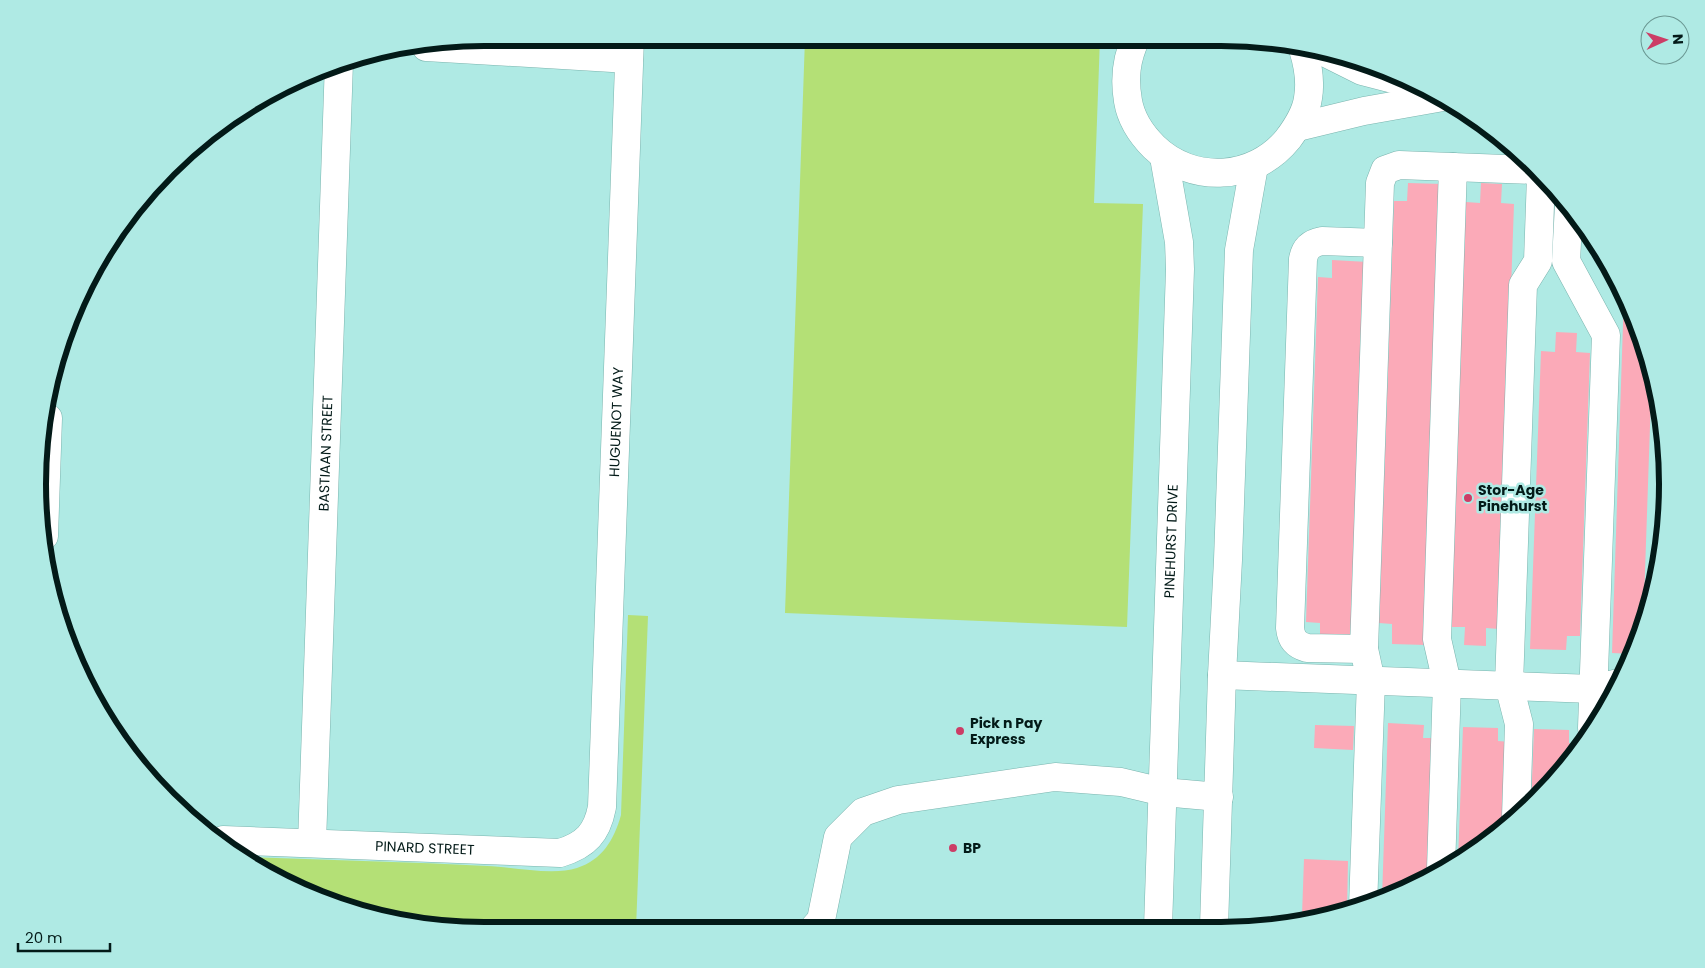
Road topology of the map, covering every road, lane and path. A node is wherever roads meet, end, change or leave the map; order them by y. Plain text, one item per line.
1 (1132, 46) edge
2 (454, 47) edge
3 (630, 48) edge
4 (1305, 55) edge
5 (1353, 66) edge
6 (339, 71) edge
7 (1375, 74) edge
8 (1430, 99) edge
9 (1298, 127) junction
10 (1164, 157) junction
11 (1254, 166) junction
12 (1453, 167) junction
13 (1526, 170) edge
14 (1542, 186) edge
15 (1568, 217) edge
16 (1378, 243) junction
17 (1538, 261) junction
18 (1566, 261) junction
19 (1364, 649) junction
20 (1222, 675) junction
21 (1371, 681) junction
22 (1447, 683) junction
23 (1509, 685) junction
24 (1606, 686) edge
25 (1601, 702) edge
26 (1163, 792) junction
27 (1219, 797) junction
28 (602, 807) joint
29 (1516, 807) edge
30 (231, 840) edge
31 (312, 843) junction
32 (1441, 862) edge
33 (1363, 898) edge
34 (819, 922) edge
35 (1158, 922) edge
36 (1214, 922) edge

1 - 10 street
2 - 3 street
3 - 28 street, HUGUENOT WAY
4 - 9 street
5 - 7 street
6 - 31 street, BASTIAAN STREET
8 - 9 street
9 - 11 street
10 - 11 street
10 - 26 street, PINEHURST DRIVE
11 - 20 street
12 - 13 street
12 - 16 street
12 - 22 street
14 - 17 street
15 - 18 street
16 - 19 street
16 - 19 street
17 - 18 street
17 - 23 street
18 - 24 street
19 - 21 street
20 - 21 street
20 - 27 street
21 - 22 street
21 - 33 street
22 - 23 street
22 - 32 street
23 - 24 street
23 - 29 street
24 - 25 street
26 - 27 street
26 - 34 street
26 - 35 street, PINEHURST DRIVE
27 - 36 street
28 - 31 street, PINARD STREET
30 - 31 street, PINARD STREET

